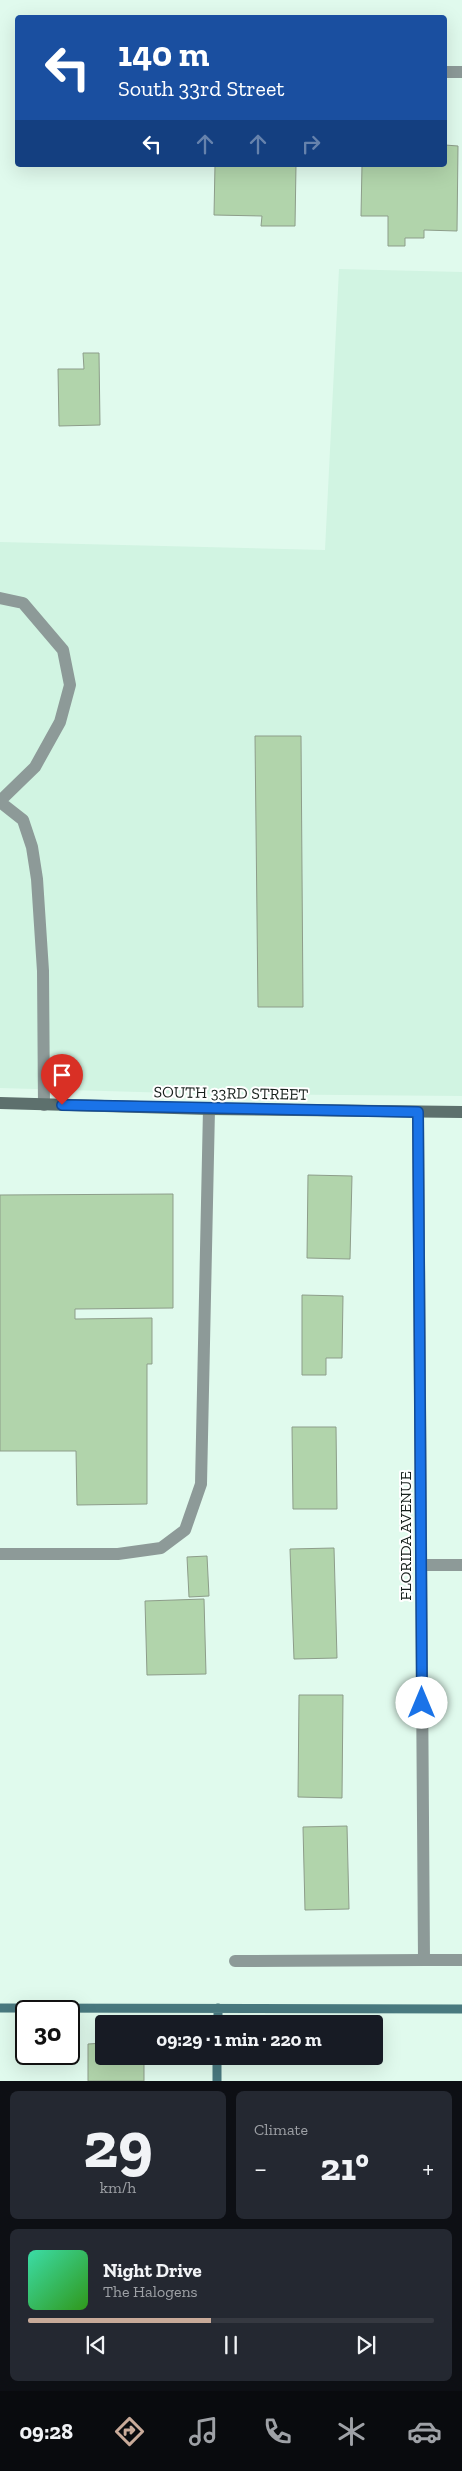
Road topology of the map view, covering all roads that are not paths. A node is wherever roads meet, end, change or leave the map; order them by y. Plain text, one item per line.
1 (447, 72) edge
2 (462, 72) edge
3 (0, 598) edge
4 (0, 802) edge
5 (0, 1104) edge
6 (44, 1105) junction
7 (210, 1109) junction
8 (418, 1112) junction
9 (462, 1112) edge
10 (0, 1554) edge
11 (421, 1565) junction
12 (462, 1565) edge
13 (424, 1960) junction
14 (462, 1960) edge
15 (234, 1961) dead end

1 - 2 street
3 - 4 street
4 - 6 street
5 - 6 street, SOUTH 33RD STREET
6 - 7 street, SOUTH 33RD STREET
7 - 8 street, SOUTH 33RD STREET
7 - 10 street
8 - 9 street, SOUTH 33RD STREET
8 - 11 street, FLORIDA AVENUE
11 - 12 street
11 - 13 street, FLORIDA AVENUE
13 - 14 street
13 - 15 street

